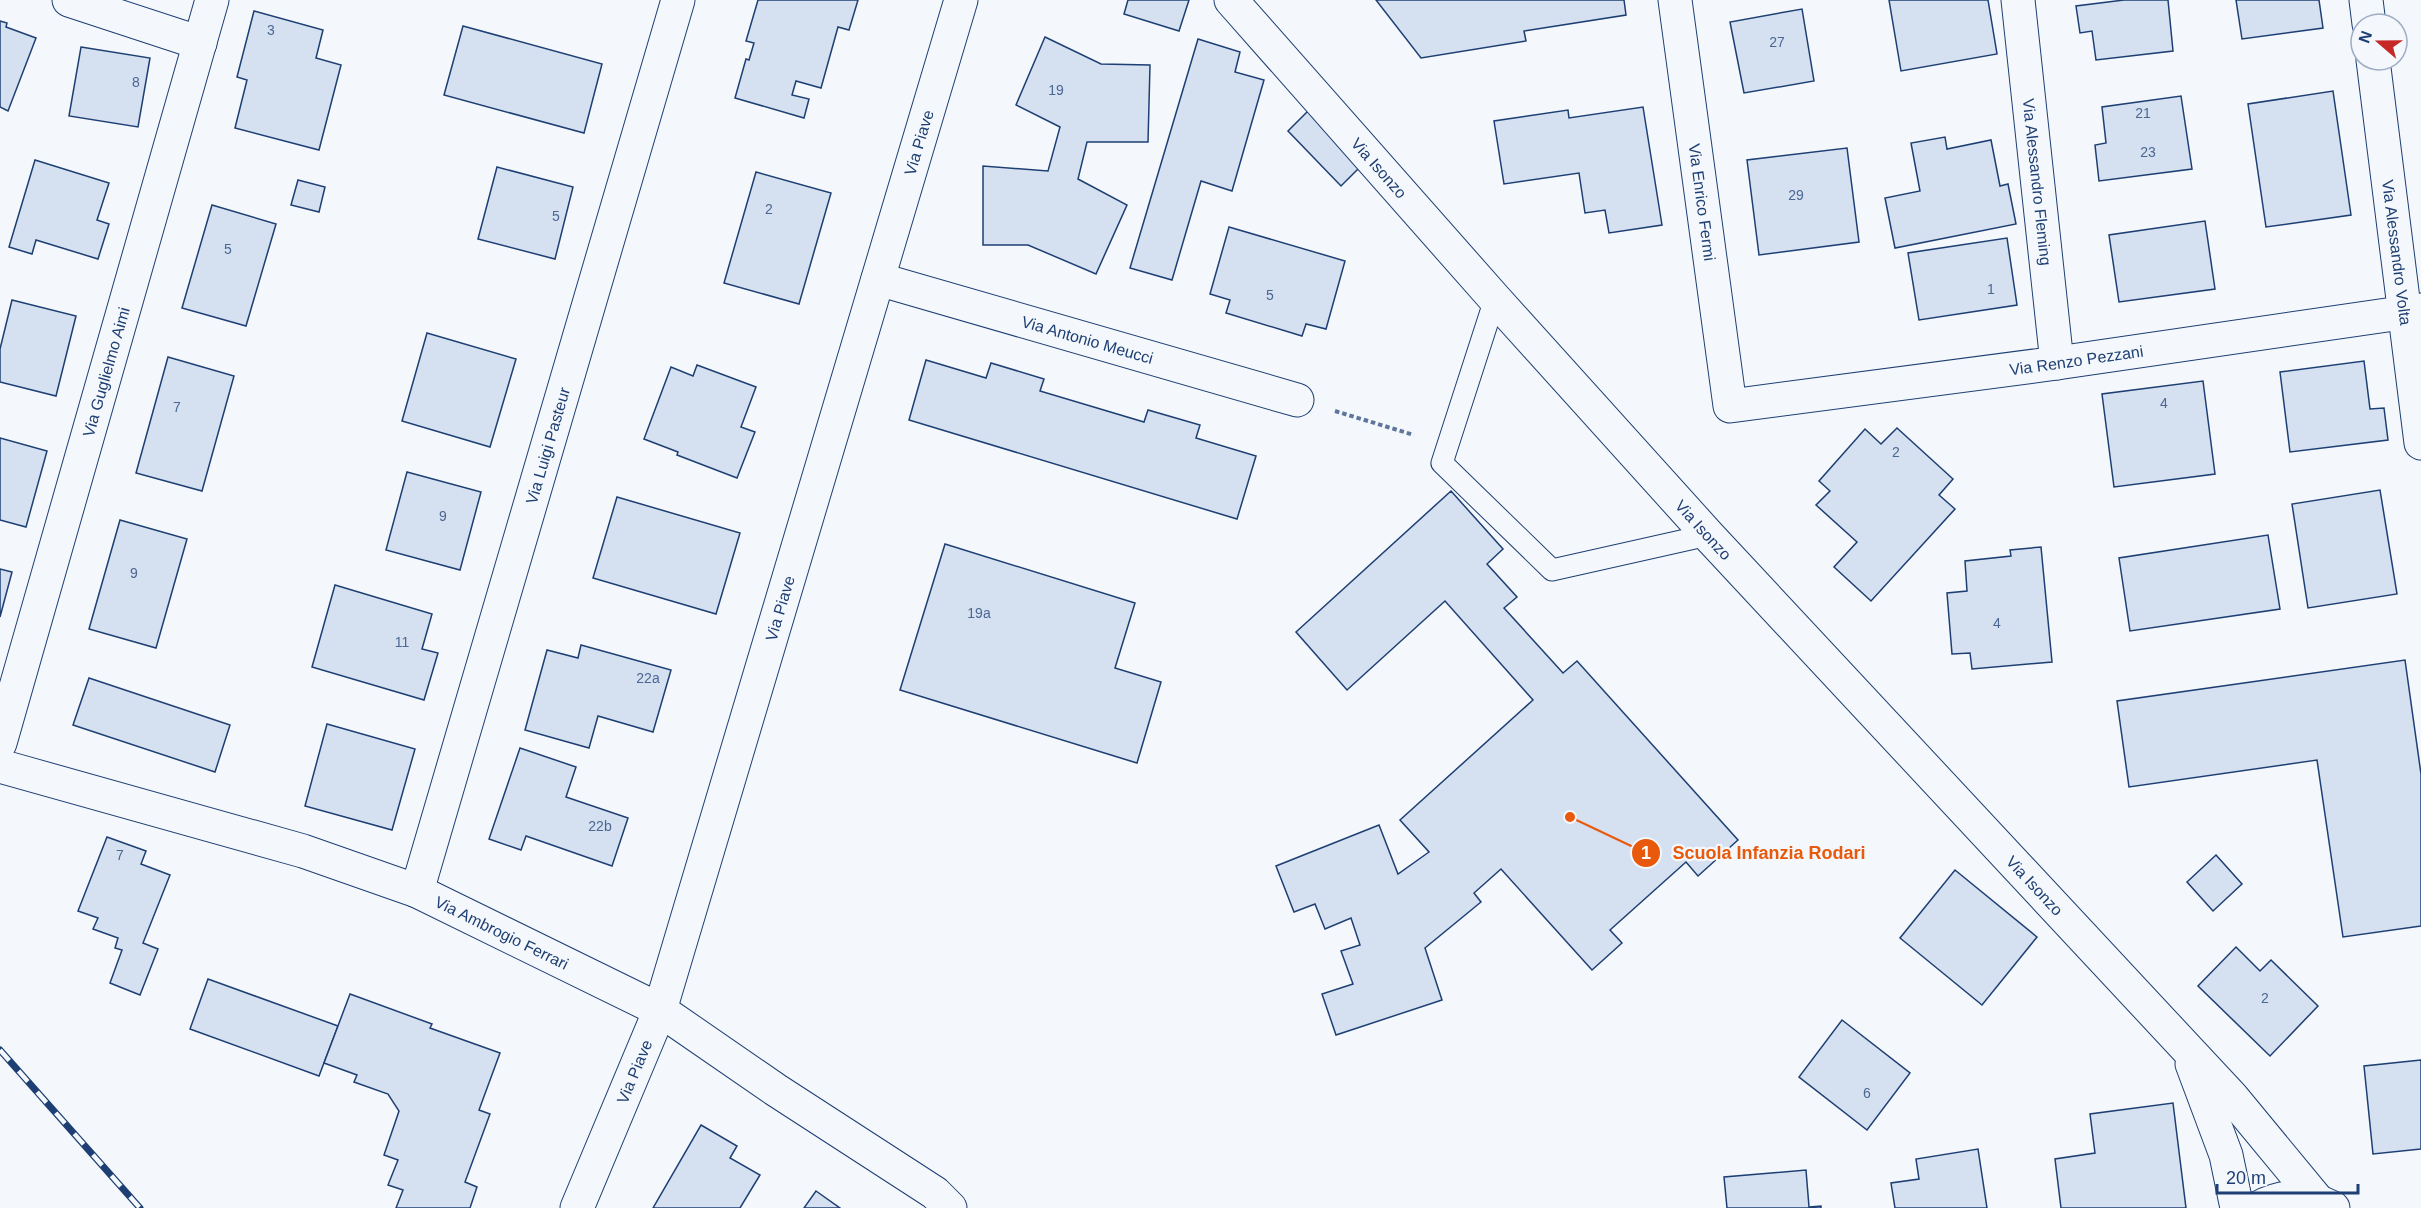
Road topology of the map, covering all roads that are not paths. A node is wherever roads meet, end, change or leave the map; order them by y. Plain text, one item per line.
1 (69, 0) edge
2 (212, 0) edge
3 (678, 0) edge
4 (961, 0) edge
5 (1231, 0) edge
6 (1675, 0) edge
7 (2018, 0) edge
8 (200, 43) junction
9 (2375, 72) edge
10 (878, 279) junction
11 (1495, 299) junction
12 (2412, 311) edge
13 (2056, 363) junction
14 (1297, 400) road end
15 (1730, 406) joint
16 (2421, 443) edge
17 (1708, 535) junction
18 (0, 743) edge
19 (0, 766) edge
20 (417, 891) junction
21 (660, 1010) junction
22 (2187, 1048) junction
23 (2325, 1204) edge
24 (577, 1208) edge
25 (950, 1208) edge
26 (2237, 1208) edge
27 (2258, 1208) edge

1 - 8 street
2 - 8 street, Via Guglielmo Aimi
3 - 20 street, Via Luigi Pasteur
4 - 10 street, Via Piave
5 - 11 street, Via Isonzo
6 - 15 street, Via Enrico Fermi
7 - 13 street, Via Alessandro Fleming
8 - 18 street, Via Guglielmo Aimi
9 - 12 street, Via Alessandro Volta
10 - 14 street, Via Antonio Meucci
10 - 21 street, Via Piave
11 - 17 street, Via Isonzo
11 - 17 lane
12 - 13 street, Via Renzo Pezzani
12 - 16 street, Via Alessandro Volta
13 - 15 street, Via Renzo Pezzani
17 - 22 street, Via Isonzo
19 - 20 street, Via Ambrogio Ferrari
20 - 21 street, Via Ambrogio Ferrari
21 - 24 street, Via Piave
21 - 25 street, Via Ambrogio Ferrari
22 - 23 street, Via Isonzo
22 - 26 street, Via Isonzo
23 - 27 street

